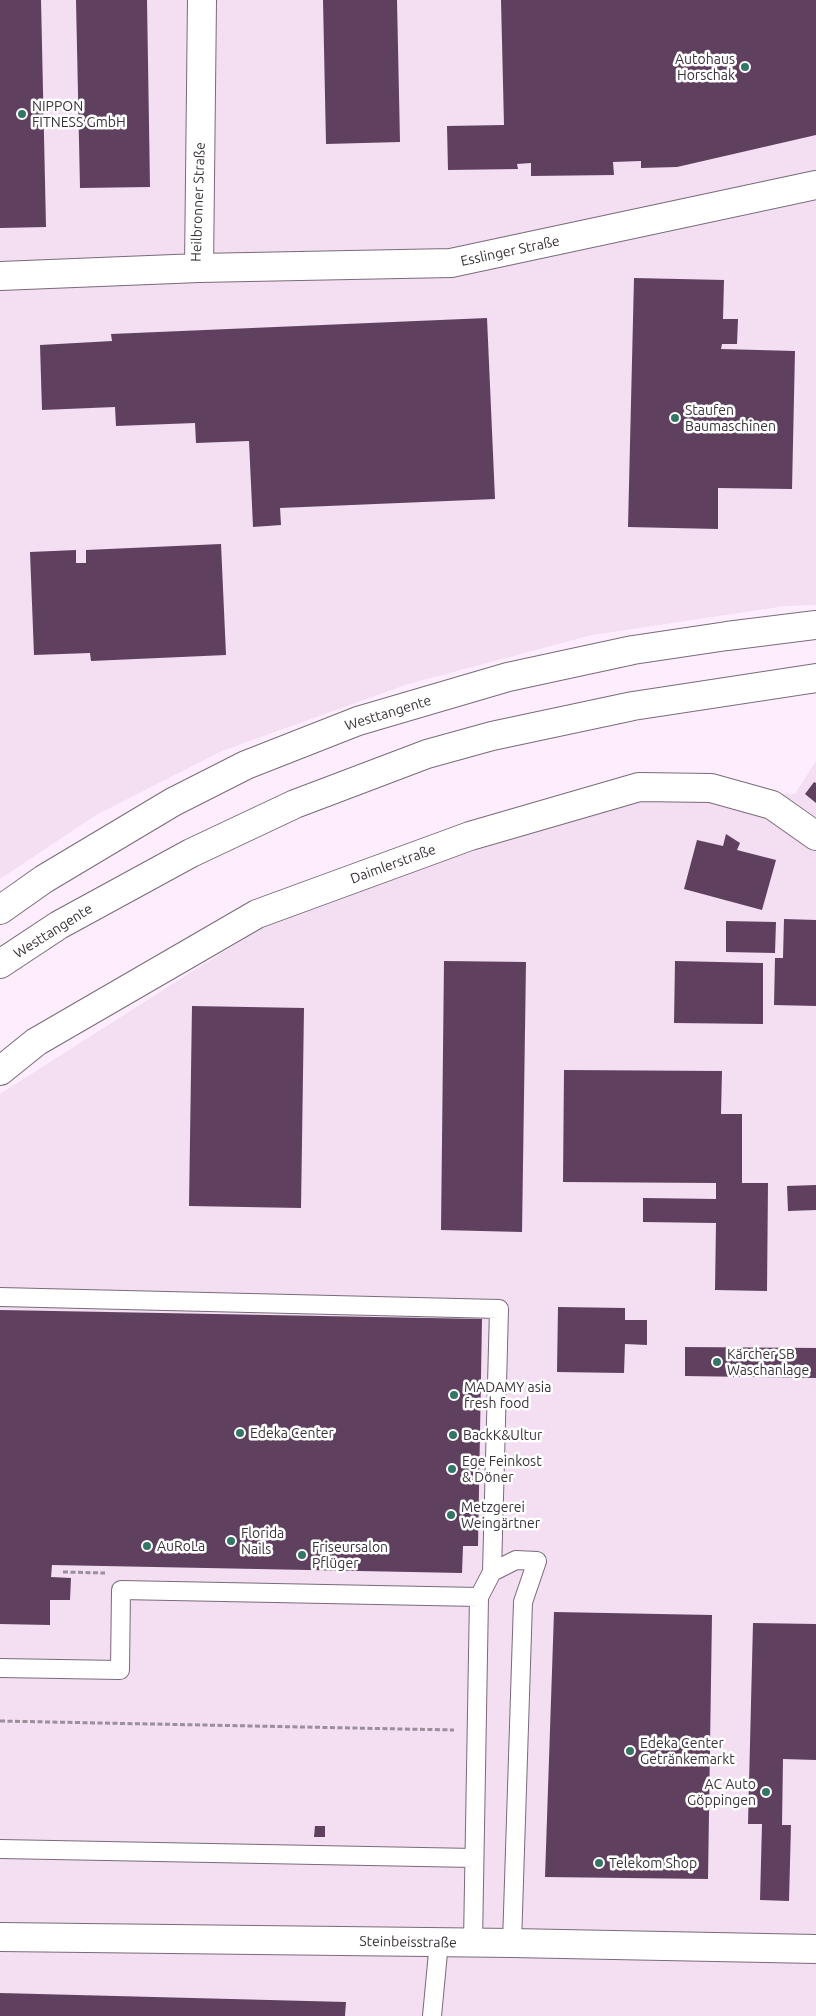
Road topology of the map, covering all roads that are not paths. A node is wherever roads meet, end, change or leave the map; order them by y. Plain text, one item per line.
1 (202, 0) edge
2 (816, 185) edge
3 (199, 268) junction
4 (0, 276) edge
5 (816, 625) edge
6 (816, 678) edge
7 (816, 836) edge
8 (0, 910) edge
9 (0, 964) edge
10 (0, 1071) edge
11 (0, 1297) edge
12 (492, 1572) junction
13 (479, 1597) junction
14 (0, 1668) edge
15 (0, 1849) edge
16 (474, 1858) junction
17 (0, 1937) edge
18 (439, 1942) junction
19 (473, 1942) junction
20 (512, 1943) junction
21 (816, 1949) edge
22 (432, 2016) edge

1 - 3 street, Heilbronner Straße
2 - 3 street, Esslinger Straße
3 - 4 street, Heilbronner Straße
5 - 8 street, Westtangente
6 - 9 street, Westtangente
7 - 10 street, Daimlerstraße
11 - 12 lane
12 - 13 lane
12 - 20 lane
13 - 14 lane
13 - 16 lane
15 - 16 lane
16 - 19 lane
17 - 18 street, Steinbeisstraße
18 - 19 street, Steinbeisstraße
18 - 22 lane
19 - 20 street, Steinbeisstraße
20 - 21 street, Steinbeisstraße

